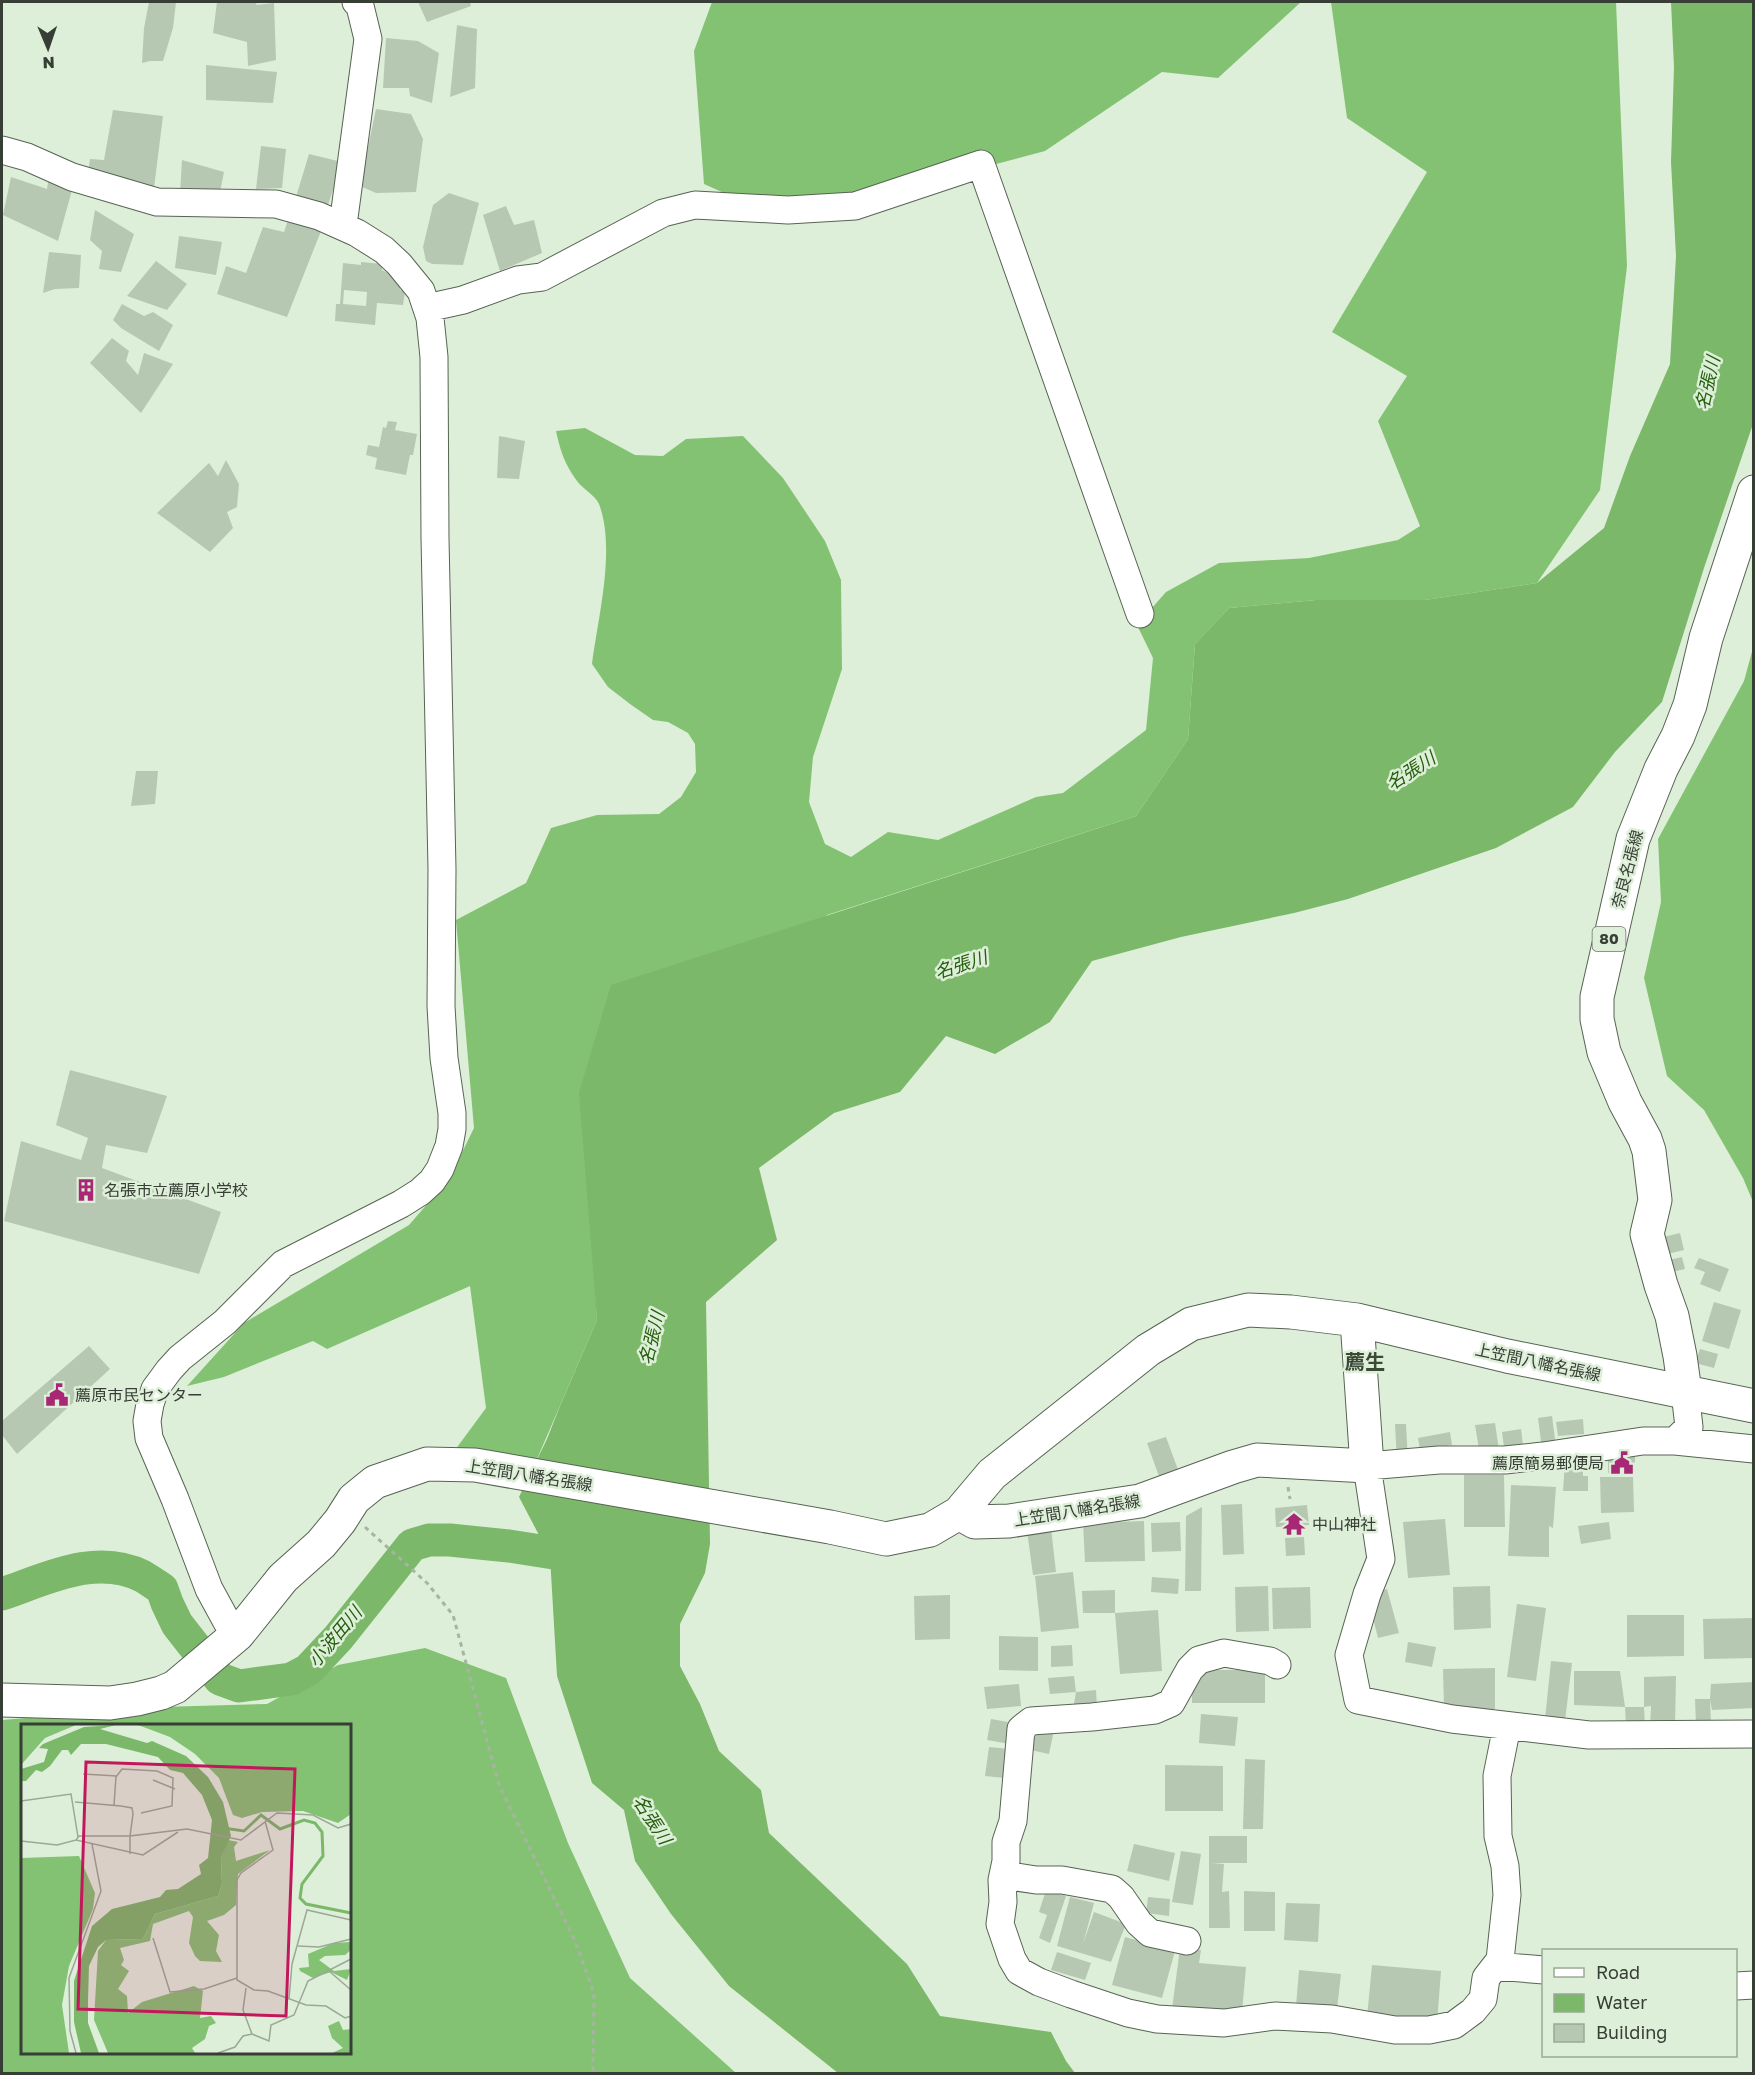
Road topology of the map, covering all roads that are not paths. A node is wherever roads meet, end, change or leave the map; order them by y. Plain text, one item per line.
1 (356, 2) edge
2 (2, 150) edge
3 (343, 225) junction
4 (428, 308) junction
5 (1754, 492) edge
6 (1140, 614) dead end
7 (1357, 1320) junction
8 (1684, 1392) junction
9 (1754, 1406) edge
10 (1675, 1441) junction
11 (1754, 1449) edge
12 (1367, 1466) junction
13 (959, 1512) junction
14 (232, 1640) junction
15 (1277, 1665) dead end
16 (2, 1700) edge
17 (1507, 1726) junction
18 (1754, 1734) edge
19 (1003, 1875) junction
20 (1187, 1941) dead end
21 (1496, 1966) junction
22 (1542, 1970) edge
23 (1754, 1985) edge
24 (1737, 1986) edge

1 - 3 street
2 - 3 street
3 - 4 street
4 - 6 street
4 - 14 street
5 - 8 main road, 奈良名張線 / 80
7 - 8 main road, 上笠間八幡名張線
7 - 12 main road
7 - 13 main road, 上笠間八幡名張線
8 - 9 main road
8 - 10 street
10 - 11 street
10 - 12 street
12 - 13 main road, 上笠間八幡名張線
12 - 17 street
13 - 14 main road, 上笠間八幡名張線
14 - 16 main road, 上笠間八幡名張線
15 - 19 street
17 - 18 street
17 - 21 street
19 - 20 street
19 - 21 street
21 - 22 street
23 - 24 street

